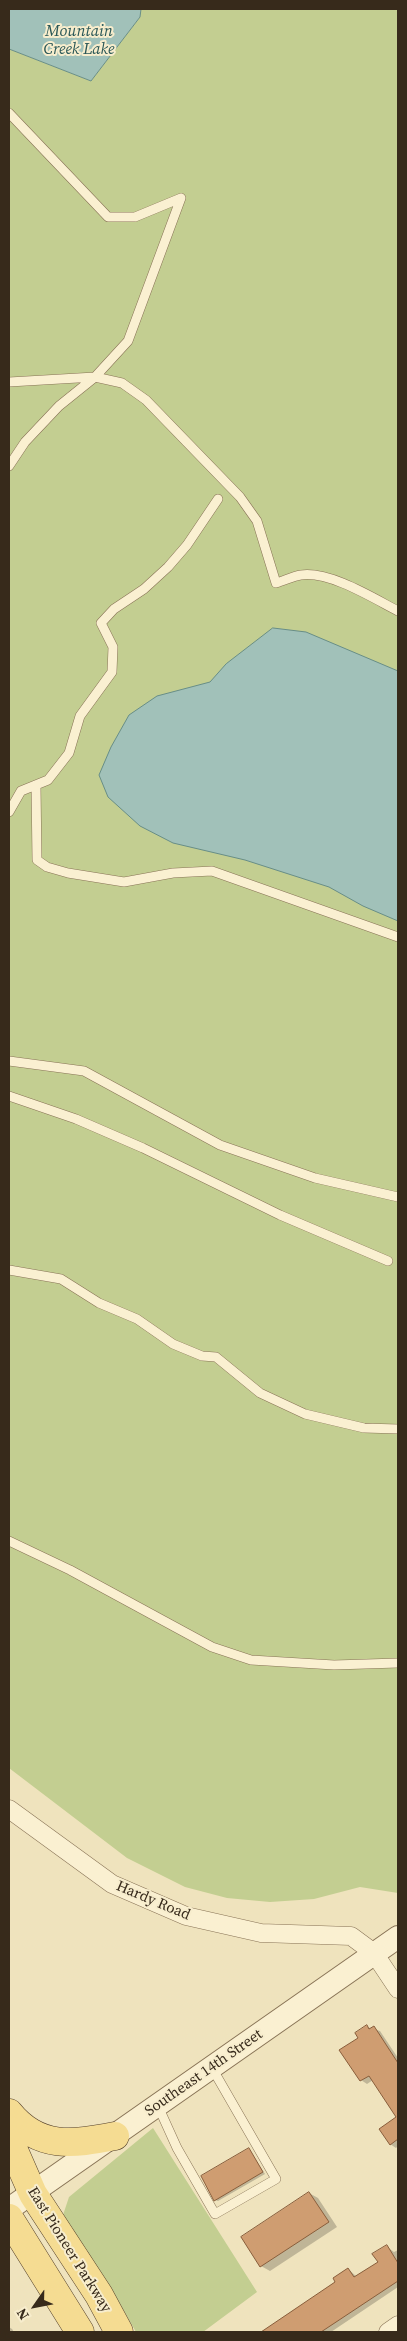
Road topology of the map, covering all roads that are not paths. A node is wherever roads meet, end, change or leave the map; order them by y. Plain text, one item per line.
1 (9, 113) edge
2 (95, 377) junction
3 (9, 382) edge
4 (9, 466) edge
5 (218, 499) dead end
6 (398, 611) edge
7 (36, 786) junction
8 (9, 812) edge
9 (398, 937) edge
10 (9, 1062) edge
11 (9, 1096) edge
12 (398, 1197) edge
13 (388, 1261) dead end
14 (9, 1270) edge
15 (398, 1429) edge
16 (9, 1541) edge
17 (398, 1663) edge
18 (9, 1809) edge
19 (398, 1937) edge
20 (374, 1953) junction
21 (398, 1989) edge
22 (212, 2068) junction
23 (158, 2106) junction
24 (9, 2113) edge
25 (115, 2136) junction
26 (9, 2139) edge
27 (33, 2194) junction
28 (9, 2209) edge
29 (9, 2218) edge
30 (398, 2325) edge
31 (80, 2332) edge
32 (119, 2332) edge
33 (388, 2332) edge

1 - 2 lane
2 - 3 lane
2 - 4 lane
2 - 6 lane
5 - 7 lane
7 - 8 lane
7 - 9 lane
10 - 12 lane
11 - 13 lane
14 - 15 lane
16 - 17 lane
18 - 20 street, Hardy Road
19 - 20 street, Southeast 14th Street
20 - 21 street, Hardy Road
20 - 22 street, Southeast 14th Street
22 - 23 street, Southeast 14th Street
22 - 23 lane
23 - 25 street, Southeast 14th Street
24 - 25 main road
25 - 27 street, Southeast 14th Street
26 - 27 main road, East Pioneer Parkway
27 - 28 street, Southeast 14th Street
27 - 32 main road, East Pioneer Parkway
29 - 31 main road
30 - 33 street

